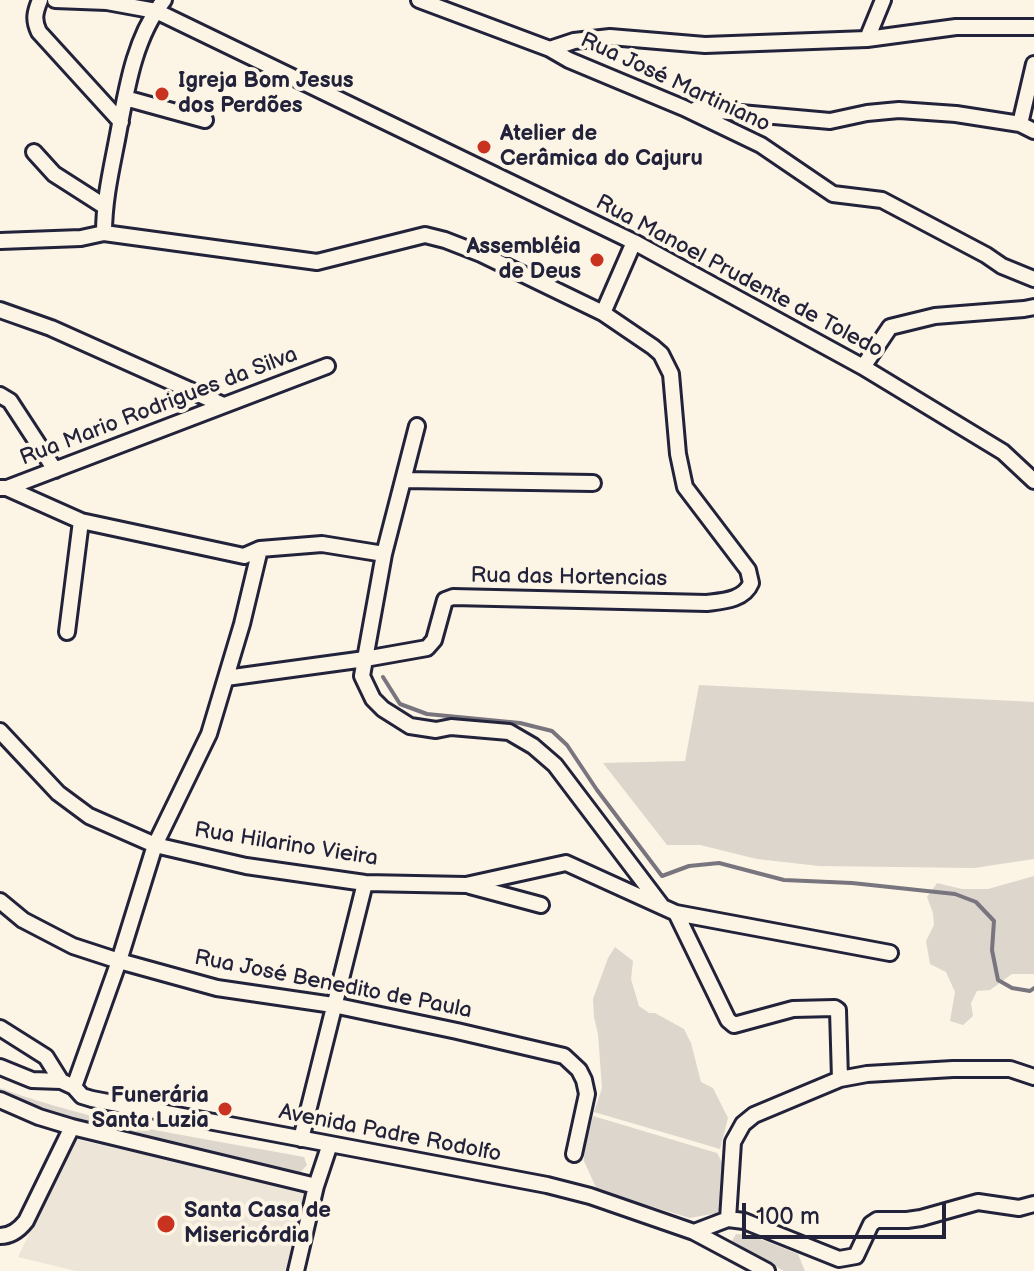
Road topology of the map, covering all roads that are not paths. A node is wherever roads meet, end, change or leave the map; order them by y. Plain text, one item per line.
1 (40, 0) edge
2 (55, 0) edge
3 (419, 0) edge
4 (883, 0) edge
5 (160, 5) edge
6 (1034, 27) edge
7 (867, 39) junction
8 (550, 49) junction
9 (1034, 64) edge
10 (125, 98) junction
11 (684, 108) junction
12 (205, 120) dead end
13 (121, 122) junction
14 (1027, 128) edge
15 (34, 152) dead end
16 (104, 206) junction
17 (104, 233) junction
18 (0, 241) edge
19 (634, 242) junction
20 (1034, 279) edge
21 (1034, 307) edge
22 (0, 310) edge
23 (603, 313) junction
24 (327, 366) dead end
25 (863, 367) junction
26 (0, 395) edge
27 (223, 405) junction
28 (417, 426) dead end
29 (55, 470) junction
30 (405, 480) junction
31 (1034, 481) edge
32 (593, 483) dead end
33 (4, 488) edge
34 (81, 521) junction
35 (260, 549) junction
36 (384, 554) junction
37 (67, 632) dead end
38 (365, 659) junction
39 (226, 678) junction
40 (0, 731) edge
41 (155, 845) junction
42 (365, 883) junction
43 (466, 885) junction
44 (0, 901) edge
45 (541, 905) dead end
46 (662, 906) junction
47 (676, 913) junction
48 (890, 953) dead end
49 (119, 961) junction
50 (333, 1005) junction
51 (0, 1028) edge
52 (0, 1067) edge
53 (1034, 1077) edge
54 (840, 1079) junction
55 (68, 1084) junction
56 (0, 1100) edge
57 (72, 1127) junction
58 (301, 1139) junction
59 (330, 1144) junction
60 (574, 1154) dead end
61 (316, 1186) junction
62 (1034, 1204) edge
63 (728, 1219) junction
64 (694, 1232) junction
65 (0, 1236) edge
66 (296, 1271) edge
67 (767, 1271) edge

1 - 13 street
2 - 5 street, Rua Manoel Prudente de Toledo
3 - 8 street, Rua José Martiniano
4 - 7 street
5 - 10 street
5 - 19 street, Rua Manoel Prudente de Toledo
6 - 7 street
7 - 8 street
8 - 11 street, Rua José Martiniano
9 - 14 street
10 - 12 street
10 - 13 street
11 - 14 street
11 - 20 street, Rua José Martiniano
13 - 16 street
15 - 16 street
16 - 17 street
17 - 18 street
17 - 23 street
19 - 23 street
19 - 25 street, Rua Manoel Prudente de Toledo
21 - 25 street
22 - 27 street
23 - 38 street, Rua das Hortencias
24 - 27 street, Rua Mario Rodrigues da Silva
25 - 31 street, Rua Manoel Prudente de Toledo
26 - 29 street
27 - 29 street, Rua Mario Rodrigues da Silva
28 - 30 street
29 - 33 street, Rua Mario Rodrigues da Silva
30 - 32 street
30 - 36 street
33 - 34 street
34 - 35 street
34 - 37 street
35 - 36 street
35 - 39 street
36 - 38 street
38 - 39 street, Rua das Hortencias
38 - 46 street
39 - 41 street
40 - 41 street, Rua Hilarino Vieira
41 - 42 street, Rua Hilarino Vieira
41 - 49 street
42 - 43 street, Rua Hilarino Vieira
42 - 50 street
43 - 45 street
43 - 46 street, Rua Hilarino Vieira
44 - 49 street, Rua José Benedito de Paula
46 - 47 street, Rua Hilarino Vieira
47 - 48 street, Rua Hilarino Vieira
47 - 54 street
49 - 50 street, Rua José Benedito de Paula
49 - 55 street
50 - 58 street
50 - 60 street, Rua José Benedito de Paula
51 - 55 street
52 - 55 street, Avenida Padre Rodolfo
53 - 54 street
54 - 63 street
55 - 58 street, Avenida Padre Rodolfo
56 - 57 street
57 - 61 street
57 - 65 street
58 - 59 street, Avenida Padre Rodolfo
59 - 61 street
59 - 64 street, Avenida Padre Rodolfo
61 - 66 street
62 - 63 street
63 - 64 street
64 - 67 street, Avenida Padre Rodolfo

